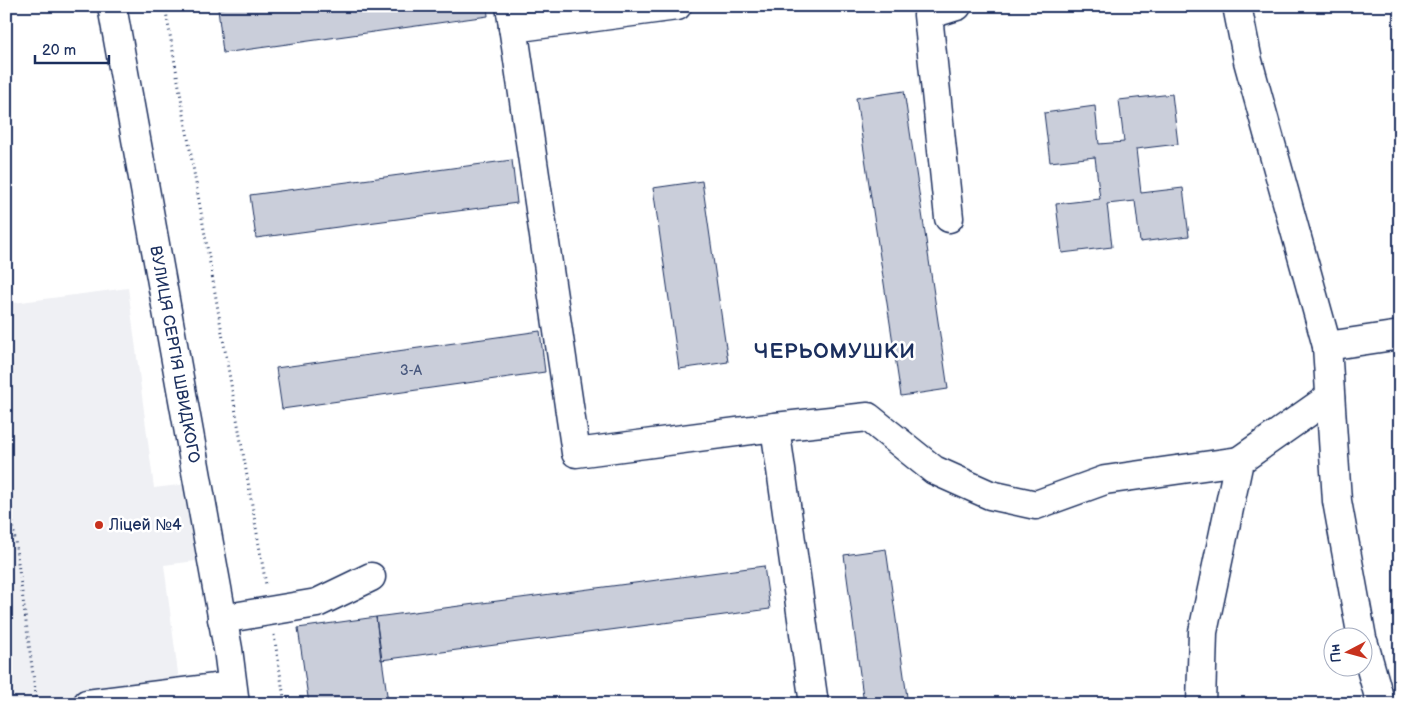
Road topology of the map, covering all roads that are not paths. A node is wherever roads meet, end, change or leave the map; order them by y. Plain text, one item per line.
1 (112, 6) edge
2 (677, 6) edge
3 (957, 6) edge
4 (1237, 6) edge
5 (511, 17) edge
6 (949, 218) dead end
7 (1400, 335) edge
8 (1326, 346) junction
9 (1330, 397) junction
10 (775, 427) junction
11 (1239, 460) junction
12 (371, 577) dead end
13 (222, 619) junction
14 (1360, 628) edge
15 (1374, 678) edge
16 (234, 695) edge
17 (87, 704) edge
18 (814, 704) edge
19 (1201, 704) edge
20 (1381, 704) edge

1 - 13 street, ВУЛИЦЯ СЕРГІЯ ШВИДКОГО
2 - 5 street
3 - 6 street
4 - 8 street
5 - 10 street
7 - 8 street
8 - 9 street
9 - 11 street
9 - 14 street
10 - 11 street
10 - 18 street
11 - 19 street
12 - 13 street
13 - 16 street, ВУЛИЦЯ СЕРГІЯ ШВИДКОГО
15 - 20 street
16 - 17 street

